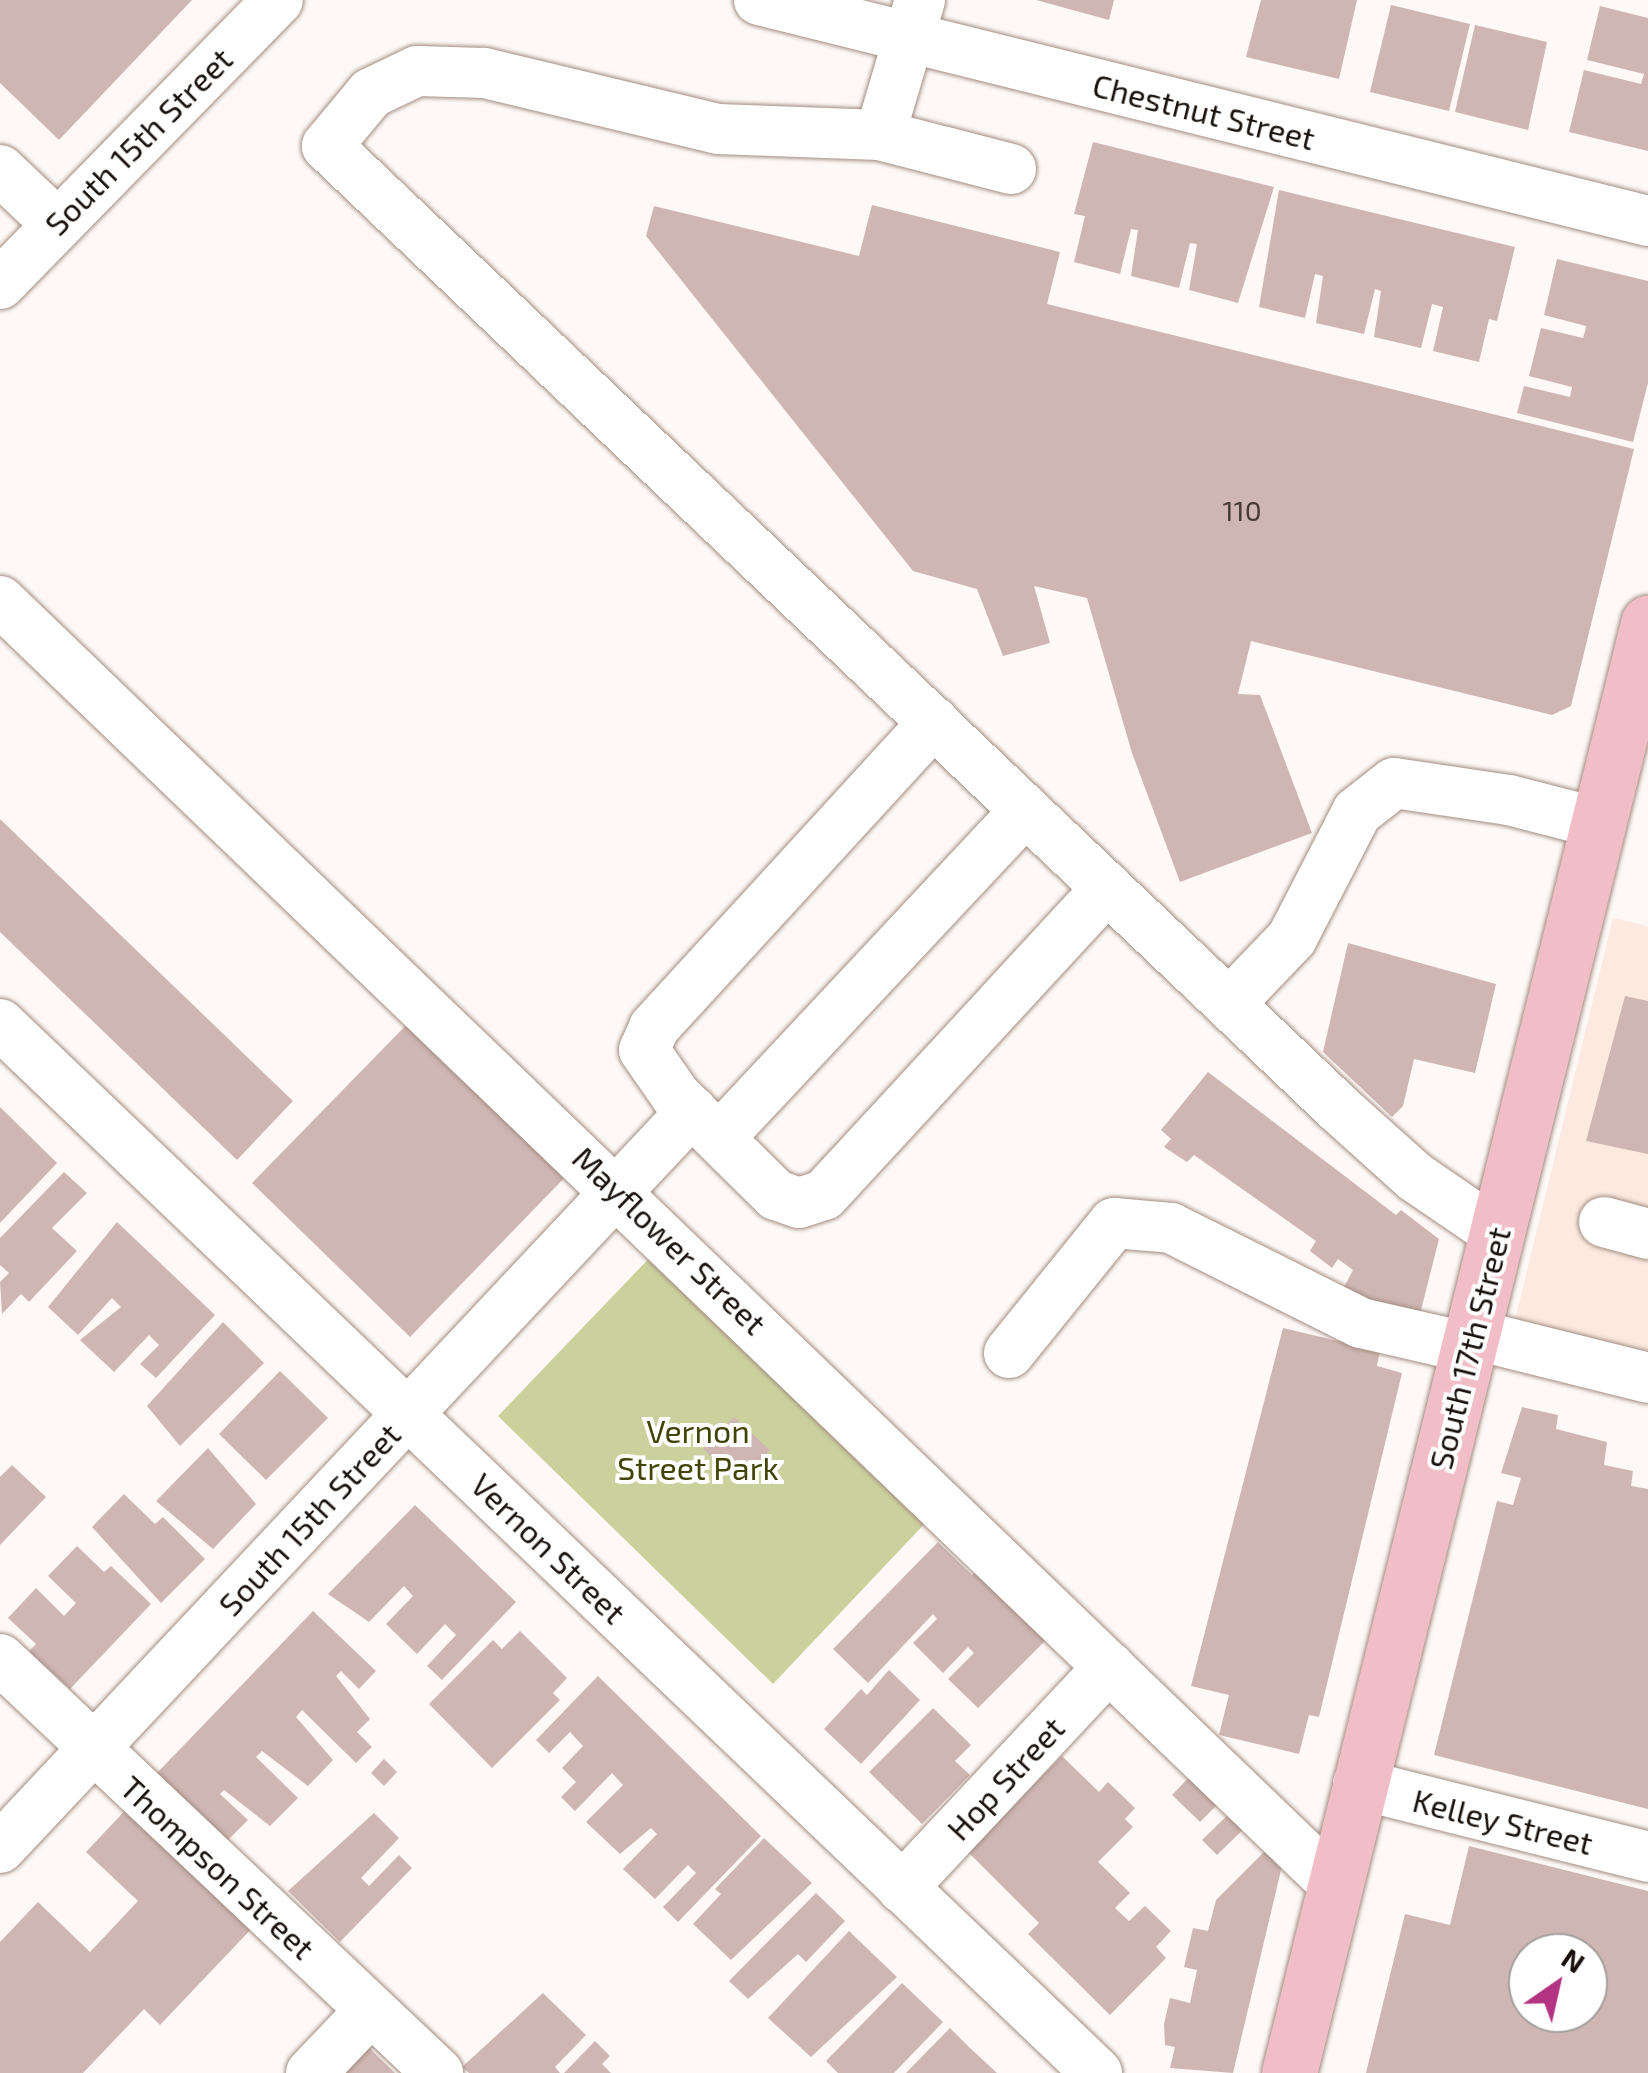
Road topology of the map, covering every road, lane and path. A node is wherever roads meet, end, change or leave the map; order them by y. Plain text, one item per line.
1 (278, 0) edge
2 (760, 0) edge
3 (915, 19) edge
4 (880, 135) junction
5 (0, 170) edge
6 (1011, 170) dead end
7 (1648, 221) edge
8 (56, 224) junction
9 (0, 284) edge
10 (0, 601) edge
11 (1648, 622) edge
12 (934, 722) junction
13 (1025, 810) junction
14 (1598, 824) junction
15 (1107, 888) junction
16 (1229, 1004) junction
17 (0, 1024) edge
18 (706, 1124) junction
19 (620, 1190) junction
20 (1498, 1233) junction
21 (1471, 1341) junction
22 (1009, 1353) dead end
23 (1648, 1378) edge
24 (408, 1414) junction
25 (0, 1659) edge
26 (1109, 1667) junction
27 (93, 1749) junction
28 (1358, 1784) junction
29 (0, 1848) edge
30 (1648, 1858) edge
31 (1334, 1884) junction
32 (902, 1888) junction
33 (371, 2010) junction
34 (311, 2073) edge
35 (438, 2073) edge
36 (1097, 2073) edge
37 (1289, 2073) edge

1 - 8 street, South 15th Street
2 - 3 street, Chestnut Street
3 - 4 street
3 - 7 street, Chestnut Street
4 - 6 street
4 - 12 street
5 - 8 street
8 - 9 street, South 15th Street
10 - 19 street, Mayflower Street
11 - 14 main road, South 17th Street
12 - 13 street
12 - 18 street
13 - 15 street
13 - 18 street, South 15th Street
14 - 16 street
14 - 20 main road, South 17th Street
15 - 16 street
15 - 18 street
16 - 20 street
17 - 24 street, Vernon Street
18 - 19 street, South 15th Street
19 - 24 street, South 15th Street
19 - 26 street, Mayflower Street
20 - 21 main road, South 17th Street
21 - 22 street
21 - 23 street
21 - 28 main road, South 17th Street
24 - 27 street, South 15th Street
24 - 32 street, Vernon Street
25 - 27 street, Thompson Street
26 - 31 street, Mayflower Street
26 - 32 street, Hop Street
27 - 29 street, South 15th Street
27 - 33 street, Thompson Street
28 - 30 street, Kelley Street
28 - 31 main road, South 17th Street
31 - 37 main road, South 17th Street
32 - 36 street, Vernon Street
33 - 34 street
33 - 35 street, Thompson Street

